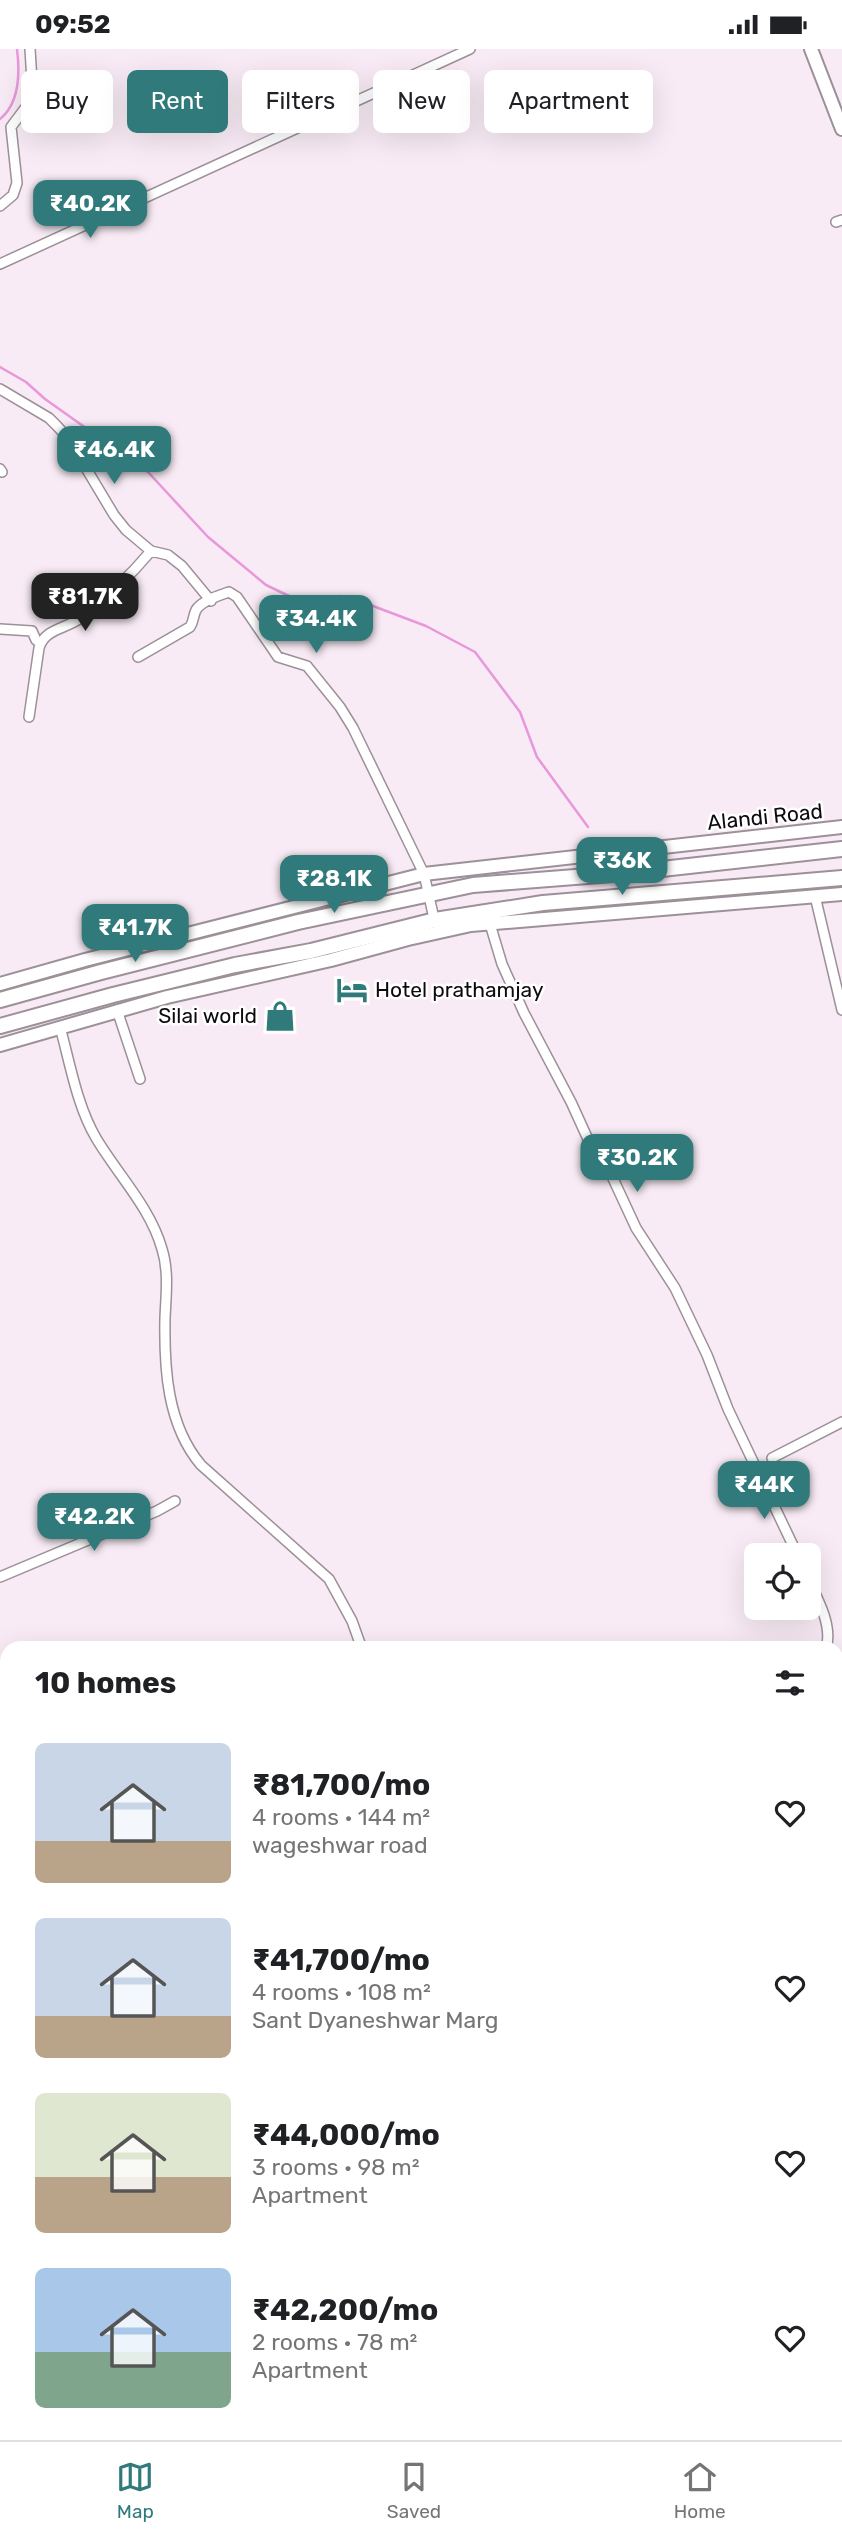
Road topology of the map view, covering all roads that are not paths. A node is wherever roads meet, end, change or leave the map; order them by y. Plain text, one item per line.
1 (30, 49) edge
2 (470, 49) edge
3 (811, 49) edge
4 (842, 129) edge
5 (0, 207) edge
6 (0, 264) edge
7 (0, 389) edge
8 (150, 551) junction
9 (211, 601) junction
10 (0, 629) edge
11 (40, 643) junction
12 (138, 657) dead end
13 (29, 717) dead end
14 (842, 827) edge
15 (842, 849) edge
16 (424, 874) junction
17 (842, 878) edge
18 (424, 894) junction
19 (842, 894) edge
20 (815, 896) junction
21 (490, 924) junction
22 (436, 926) junction
23 (838, 977) edge
24 (0, 984) edge
25 (0, 1000) edge
26 (117, 1010) junction
27 (842, 1010) edge
28 (0, 1026) edge
29 (60, 1027) junction
30 (0, 1045) edge
31 (140, 1079) dead end
32 (842, 1422) edge
33 (772, 1458) dead end
34 (175, 1501) dead end
35 (792, 1543) edge
36 (0, 1577) edge
37 (821, 1612) edge
38 (359, 1641) edge
39 (827, 1641) edge

1 - 5 street
2 - 6 street
3 - 4 street
7 - 8 street
8 - 9 street
8 - 11 street
9 - 12 street
9 - 16 street
10 - 11 street
11 - 13 street
14 - 16 street, Alandi Road
15 - 18 main road
16 - 18 street
16 - 24 street, Alandi Road
17 - 22 main road
18 - 22 street
18 - 25 main road
19 - 20 street
20 - 21 street
20 - 23 street
21 - 22 street
21 - 35 street
22 - 26 street
22 - 28 main road
23 - 27 street
26 - 29 street
26 - 31 street
29 - 30 street
29 - 38 street
32 - 33 street
34 - 36 street
37 - 39 street

